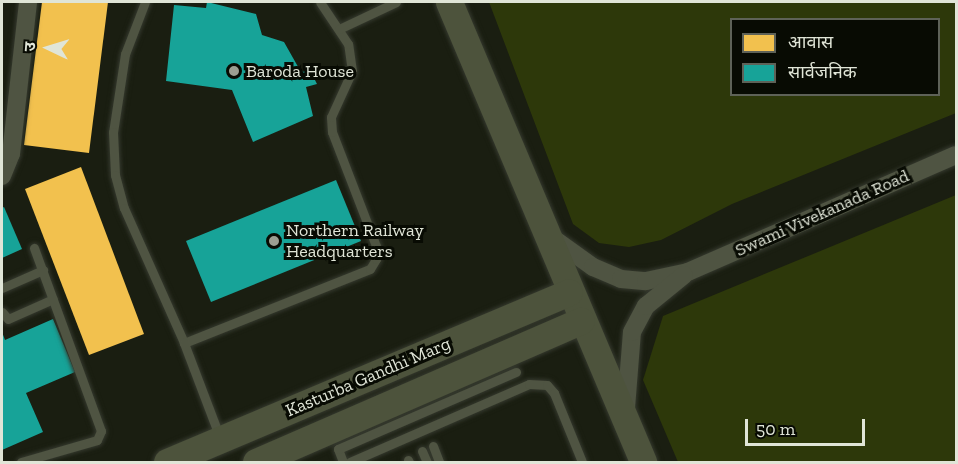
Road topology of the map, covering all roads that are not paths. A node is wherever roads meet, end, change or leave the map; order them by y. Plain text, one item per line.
1 (28, 2) edge
2 (145, 2) edge
3 (320, 2) edge
4 (396, 2) edge
5 (449, 7) edge
6 (339, 29) junction
7 (957, 154) edge
8 (2, 176) edge
9 (544, 232) junction
10 (34, 248) dead end
11 (43, 270) junction
12 (688, 272) junction
13 (2, 288) edge
14 (569, 292) junction
15 (54, 299) junction
16 (2, 312) edge
17 (581, 321) junction
18 (184, 343) junction
19 (516, 372) dead end
20 (628, 429) junction
21 (221, 440) junction
22 (433, 446) dead end
23 (422, 451) dead end
24 (21, 462) edge
25 (167, 462) edge
26 (256, 462) edge
27 (343, 462) edge
28 (350, 462) edge
29 (427, 462) edge
30 (439, 462) edge
31 (582, 462) edge
32 (643, 462) edge

1 - 8 street
2 - 18 lane
3 - 6 lane
4 - 6 lane
5 - 9 main road
6 - 18 lane
7 - 12 street, Swami Vivekanada Road
9 - 12 street
9 - 14 main road
10 - 11 lane
11 - 13 lane
11 - 15 lane
12 - 20 street
14 - 17 main road
14 - 21 main road, Kasturba Gandhi Marg
15 - 16 lane
15 - 24 lane
17 - 20 main road
17 - 26 main road, Kasturba Gandhi Marg
18 - 21 lane
19 - 27 lane
20 - 32 main road
21 - 25 main road, Kasturba Gandhi Marg
22 - 30 lane
23 - 29 lane
28 - 31 lane

